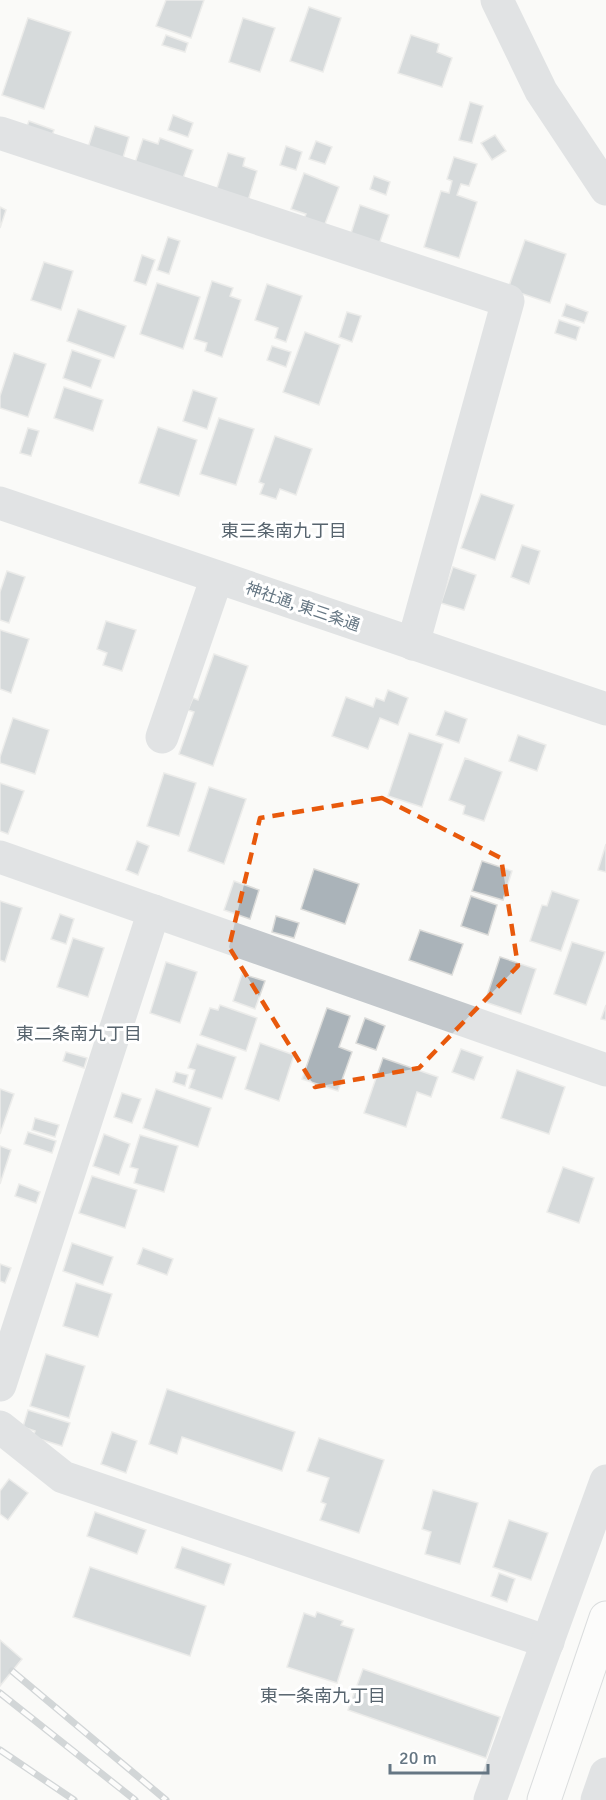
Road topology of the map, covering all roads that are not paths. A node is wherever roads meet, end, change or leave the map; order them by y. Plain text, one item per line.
1 (496, 0) edge
2 (0, 133) edge
3 (606, 189) edge
4 (0, 503) edge
5 (217, 577) junction
6 (413, 644) junction
7 (606, 709) edge
8 (162, 737) dead end
9 (0, 857) edge
10 (154, 911) junction
11 (606, 1070) edge
12 (0, 1385) edge
13 (0, 1427) edge
14 (606, 1481) edge
15 (606, 1618) edge
16 (548, 1642) junction
17 (606, 1774) edge
18 (490, 1800) edge
19 (544, 1800) edge
20 (597, 1800) edge

1 - 3 street
2 - 6 street
4 - 5 street, 神社通, 東三条通
5 - 6 street, 神社通, 東三条通
5 - 8 street
6 - 7 street, 神社通, 東三条通
9 - 10 street
10 - 11 street
10 - 12 street
13 - 16 street
14 - 16 street
15 - 19 main road
16 - 18 street
17 - 20 street

